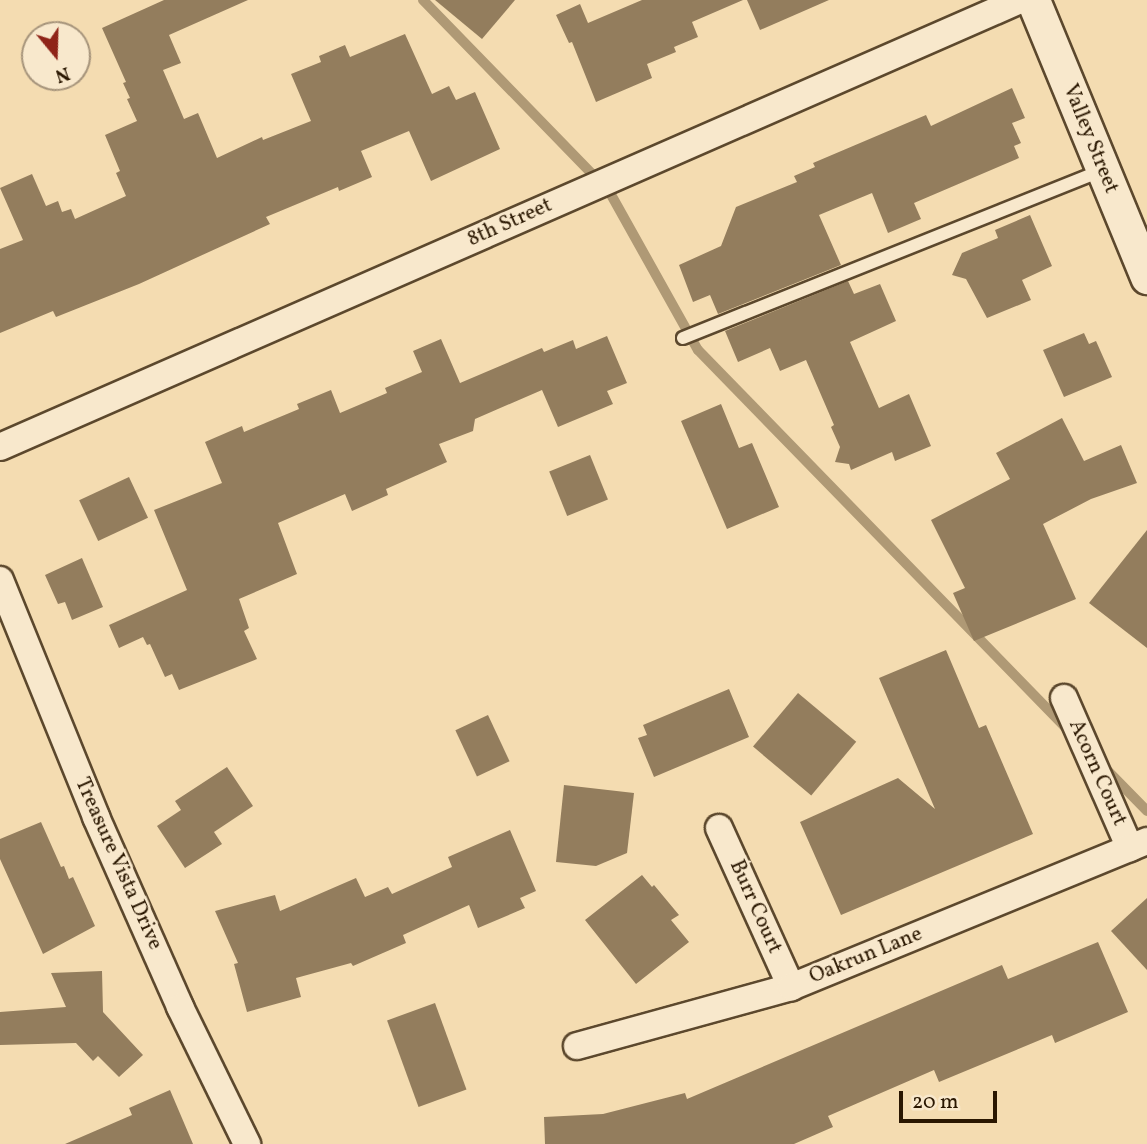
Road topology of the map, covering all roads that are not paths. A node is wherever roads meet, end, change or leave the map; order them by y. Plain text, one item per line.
1 (1020, 0) edge
2 (1033, 0) edge
3 (1103, 170) junction
4 (1145, 267) edge
5 (682, 338) dead end
6 (0, 447) edge
7 (0, 580) edge
8 (1064, 698) dead end
9 (719, 828) dead end
10 (1139, 844) edge
11 (791, 987) junction
12 (577, 1046) dead end
13 (247, 1144) edge

1 - 6 street, 8th Street
2 - 3 street, Valley Street
3 - 4 street, Valley Street
3 - 5 lane
7 - 13 street, Treasure Vista Drive
8 - 10 street, Acorn Court
9 - 11 street, Burr Court
10 - 11 street, Oakrun Lane
11 - 12 street, Oakrun Lane

